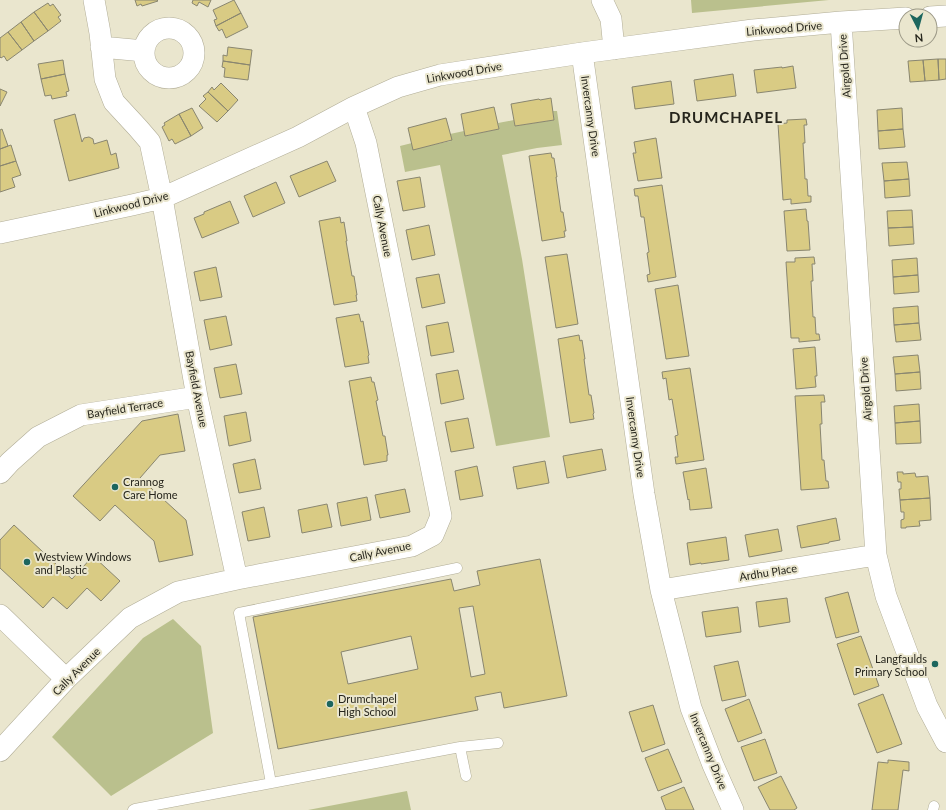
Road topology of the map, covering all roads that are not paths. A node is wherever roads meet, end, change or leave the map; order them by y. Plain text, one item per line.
1 (94, 0) edge
2 (602, 0) edge
3 (898, 18) edge
4 (841, 22) junction
5 (101, 47) junction
6 (614, 49) junction
7 (144, 51) dead end
8 (582, 53) junction
9 (354, 107) junction
10 (162, 198) junction
11 (0, 233) edge
12 (197, 397) junction
13 (0, 473) edge
14 (876, 555) junction
15 (456, 568) dead end
16 (237, 579) junction
17 (661, 590) junction
18 (0, 615) edge
19 (66, 679) junction
20 (946, 742) edge
21 (498, 743) dead end
22 (460, 747) junction
23 (0, 751) edge
24 (466, 776) dead end
25 (271, 783) junction
26 (133, 810) edge
27 (734, 810) edge

1 - 5 street, Bayfield Avenue
2 - 6 street
3 - 4 street, Linkwood Drive
4 - 6 street, Linkwood Drive
4 - 14 street, Airgold Drive
5 - 7 street
5 - 10 street, Bayfield Avenue
6 - 8 street, Linkwood Drive
8 - 9 street, Linkwood Drive
8 - 17 street, Invercanny Drive
9 - 10 street, Linkwood Drive
9 - 16 street, Cally Avenue
10 - 11 street, Linkwood Drive
10 - 12 street, Bayfield Avenue
12 - 13 street, Bayfield Terrace
12 - 16 street, Bayfield Avenue
14 - 17 street, Ardhu Place
14 - 20 street, Airgold Drive
15 - 25 lane
16 - 19 street, Cally Avenue
17 - 27 street, Invercanny Drive
18 - 19 street
19 - 23 street, Cally Avenue
21 - 22 lane
22 - 24 lane
22 - 25 lane
25 - 26 lane

